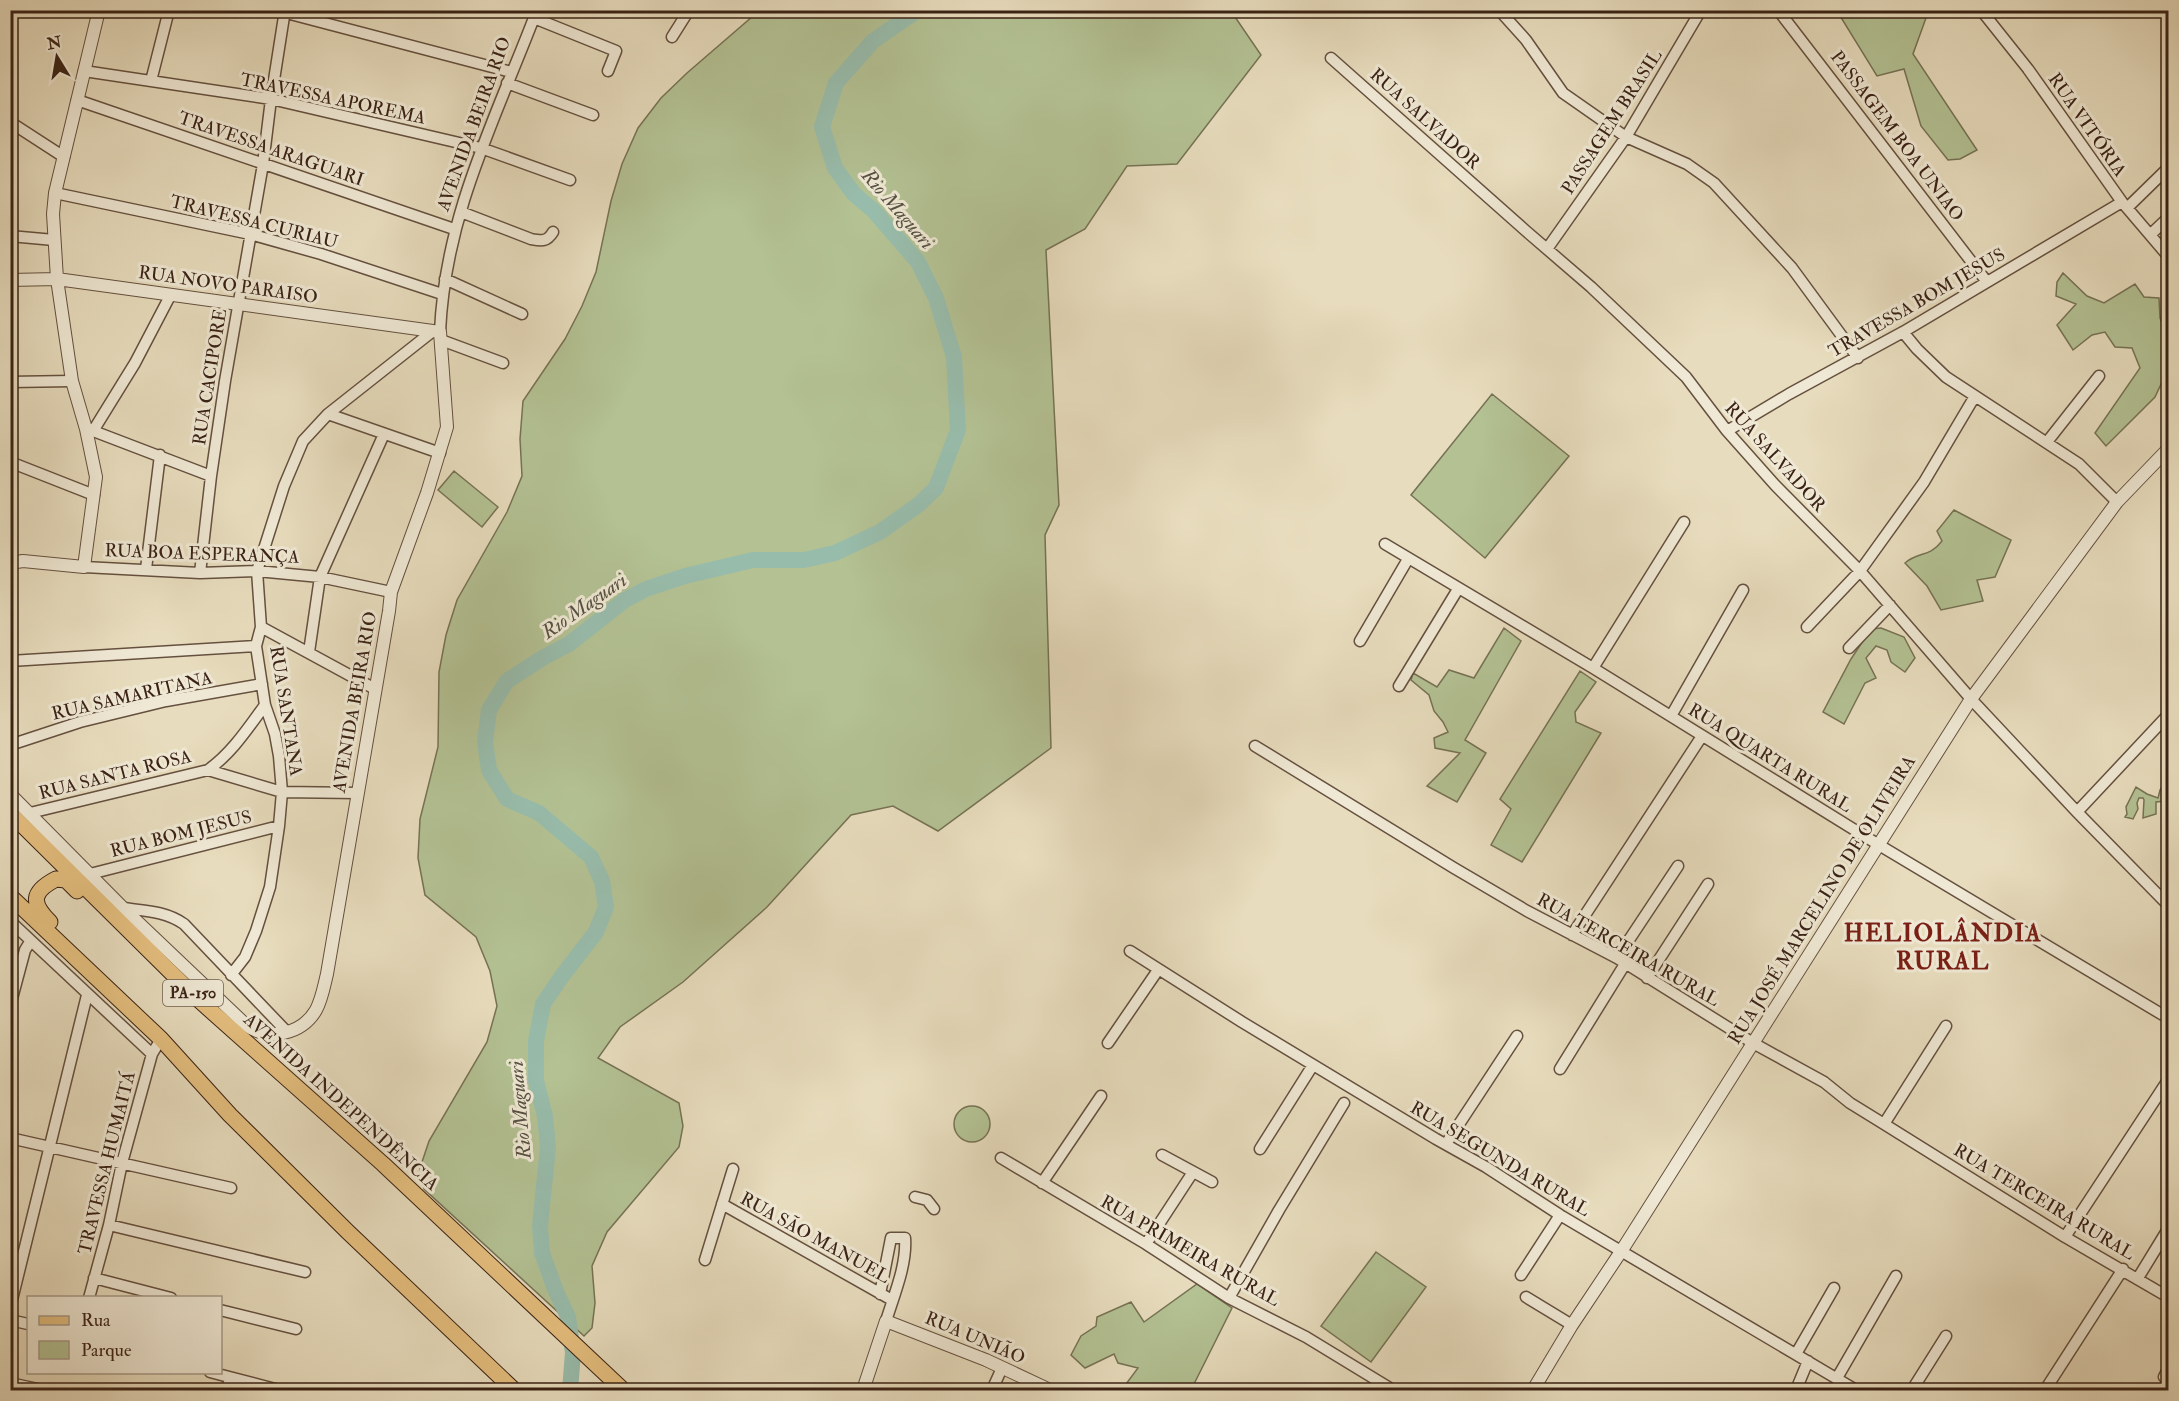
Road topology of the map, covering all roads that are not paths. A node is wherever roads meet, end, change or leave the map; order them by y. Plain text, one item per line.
1 (99, 10) edge
2 (169, 10) edge
3 (688, 10) edge
4 (1701, 10) edge
5 (1778, 10) edge
6 (1981, 10) edge
7 (282, 11) edge
8 (1499, 11) edge
9 (535, 14) edge
10 (672, 37) dead end
11 (1331, 58) dead end
12 (84, 71) junction
13 (608, 71) dead end
14 (509, 77) junction
15 (151, 81) junction
16 (271, 99) junction
17 (77, 100) junction
18 (593, 115) dead end
19 (10, 122) edge
20 (1626, 137) junction
21 (481, 148) junction
22 (64, 158) junction
23 (263, 164) junction
24 (2169, 168) edge
25 (570, 180) dead end
26 (55, 193) junction
27 (2125, 205) junction
28 (461, 212) junction
29 (2169, 218) edge
30 (454, 229) junction
31 (553, 232) dead end
32 (250, 234) junction
33 (2151, 234) junction
34 (10, 236) edge
35 (54, 240) junction
36 (1547, 249) junction
37 (2169, 256) edge
38 (57, 279) junction
39 (445, 279) junction
40 (10, 280) edge
41 (1987, 282) junction
42 (442, 294) junction
43 (170, 296) junction
44 (238, 305) junction
45 (522, 314) dead end
46 (1903, 332) junction
47 (438, 334) junction
48 (1858, 358) junction
49 (503, 363) dead end
50 (2099, 376) dead end
51 (72, 381) junction
52 (10, 382) edge
53 (1976, 396) junction
54 (328, 414) junction
55 (90, 430) junction
56 (1726, 431) junction
57 (384, 434) junction
58 (2047, 442) junction
59 (2169, 449) edge
60 (440, 453) junction
61 (160, 456) junction
62 (10, 462) edge
63 (211, 476) junction
64 (94, 495) junction
65 (2117, 502) junction
66 (1684, 522) dead end
67 (1384, 544) dead end
68 (1408, 558) junction
69 (10, 562) edge
70 (84, 567) junction
71 (146, 569) junction
72 (257, 571) junction
73 (1860, 571) junction
74 (200, 573) junction
75 (320, 577) junction
76 (1458, 589) junction
77 (1743, 590) dead end
78 (391, 592) junction
79 (1890, 605) junction
80 (261, 627) junction
81 (1807, 627) dead end
82 (1360, 641) dead end
83 (256, 646) junction
84 (1849, 648) dead end
85 (309, 652) junction
86 (10, 661) edge
87 (1593, 668) junction
88 (262, 684) junction
89 (1399, 686) dead end
90 (375, 689) junction
91 (1971, 699) junction
92 (265, 705) junction
93 (2169, 715) edge
94 (1671, 716) junction
95 (1702, 736) junction
96 (10, 745) edge
97 (1255, 746) dead end
98 (208, 770) junction
99 (282, 792) junction
100 (357, 793) junction
101 (10, 794) edge
102 (2077, 812) junction
103 (10, 813) edge
104 (30, 813) junction
105 (279, 826) junction
106 (1879, 845) junction
107 (1678, 866) dead end
108 (90, 874) junction
109 (1708, 884) dead end
110 (10, 896) edge
111 (2169, 905) edge
112 (123, 908) junction
113 (10, 921) edge
114 (1572, 935) junction
115 (30, 942) junction
116 (1130, 951) dead end
117 (1621, 961) junction
118 (1158, 966) junction
119 (168, 969) junction
120 (231, 975) junction
121 (1647, 978) junction
122 (87, 996) junction
123 (204, 996) junction
124 (10, 1006) edge
125 (131, 1011) junction
126 (2169, 1018) edge
127 (1946, 1026) dead end
128 (287, 1032) junction
129 (1517, 1036) dead end
130 (161, 1039) junction
131 (1108, 1043) dead end
132 (1753, 1043) junction
133 (152, 1054) junction
134 (1313, 1065) junction
135 (1560, 1069) dead end
136 (2169, 1080) edge
137 (1101, 1096) dead end
138 (1344, 1103) dead end
139 (1884, 1124) junction
140 (10, 1138) edge
141 (1446, 1144) junction
142 (49, 1147) junction
143 (1260, 1149) dead end
144 (1162, 1155) dead end
145 (1001, 1158) dead end
146 (122, 1163) junction
147 (733, 1169) dead end
148 (1193, 1172) junction
149 (1212, 1182) dead end
150 (1042, 1183) junction
151 (231, 1188) dead end
152 (915, 1197) dead end
153 (722, 1204) junction
154 (934, 1209) dead end
155 (1560, 1215) junction
156 (109, 1225) junction
157 (2169, 1228) edge
158 (2065, 1237) junction
159 (1146, 1244) junction
160 (1622, 1250) junction
161 (705, 1260) dead end
162 (2123, 1269) junction
163 (305, 1272) dead end
164 (1521, 1275) dead end
165 (1896, 1276) dead end
166 (94, 1278) junction
167 (2138, 1278) junction
168 (1834, 1288) dead end
169 (880, 1294) junction
170 (90, 1296) edge
171 (163, 1296) edge
172 (1526, 1297) dead end
173 (2169, 1297) edge
174 (1229, 1298) junction
175 (892, 1300) junction
176 (10, 1308) edge
177 (222, 1310) edge
178 (10, 1320) edge
179 (886, 1321) junction
180 (1577, 1323) junction
181 (27, 1324) edge
182 (296, 1329) dead end
183 (1946, 1336) dead end
184 (1796, 1354) junction
185 (1808, 1361) junction
186 (1002, 1368) junction
187 (217, 1374) edge
188 (231, 1378) junction
189 (1838, 1378) junction
190 (10, 1383) edge
191 (42, 1390) edge
192 (226, 1390) edge
193 (278, 1390) edge
194 (514, 1390) edge
195 (623, 1390) edge
196 (863, 1390) edge
197 (992, 1390) edge
198 (1050, 1390) edge
199 (1393, 1390) edge
200 (1533, 1390) edge
201 (1796, 1390) edge
202 (1856, 1390) edge
203 (1912, 1390) edge
204 (2045, 1390) edge

1 - 12 street
2 - 15 street
3 - 10 street
4 - 20 street, PASSAGEM BRASIL
5 - 41 street, PASSAGEM BOA UNIAO
6 - 27 street, RUA VITÓRIA
7 - 14 street
7 - 16 street, RUA CACIPORE
8 - 20 street
9 - 13 street
9 - 14 street, AVENIDA BEIRA RIO
11 - 36 street, RUA SALVADOR
12 - 15 street, TRAVESSA APOREMA
12 - 17 street
14 - 18 street
14 - 21 street, AVENIDA BEIRA RIO
15 - 16 street, TRAVESSA APOREMA
16 - 21 street, TRAVESSA APOREMA
16 - 23 street, RUA CACIPORE
17 - 22 street
17 - 23 street, TRAVESSA ARAGUARI
19 - 22 street
20 - 36 street, PASSAGEM BRASIL
20 - 48 street
21 - 25 street, TRAVESSA APOREMA
21 - 28 street, AVENIDA BEIRA RIO
22 - 26 street
23 - 30 street, TRAVESSA ARAGUARI
23 - 32 street, RUA CACIPORE
24 - 27 street, TRAVESSA BOM JESUS
26 - 32 street, TRAVESSA CURIAU
26 - 35 street
27 - 33 street, RUA VITÓRIA
27 - 41 street, TRAVESSA BOM JESUS
28 - 30 street, AVENIDA BEIRA RIO
28 - 31 street
29 - 33 street
30 - 39 street, AVENIDA BEIRA RIO
32 - 42 street, TRAVESSA CURIAU
32 - 44 street, RUA CACIPORE
33 - 37 street, RUA VITÓRIA
34 - 35 street
35 - 38 street
36 - 56 street, RUA SALVADOR
38 - 40 street, RUA NOVO PARAISO
38 - 43 street, RUA NOVO PARAISO
38 - 51 street
39 - 42 street, AVENIDA BEIRA RIO
39 - 45 street
41 - 46 street, TRAVESSA BOM JESUS
42 - 47 street, AVENIDA BEIRA RIO
43 - 44 street, RUA NOVO PARAISO
43 - 55 street
44 - 47 street, RUA NOVO PARAISO
44 - 63 street, RUA CACIPORE
46 - 48 street, TRAVESSA BOM JESUS
46 - 53 street
47 - 49 street
47 - 54 street, RUA SANTANA
47 - 60 street, AVENIDA BEIRA RIO
48 - 56 street, TRAVESSA BOM JESUS
50 - 58 street
51 - 52 street
51 - 55 street
53 - 58 street
53 - 73 street
54 - 57 street
54 - 72 street, RUA SANTANA
55 - 61 street
55 - 64 street
56 - 73 street, RUA SALVADOR
57 - 60 street
57 - 75 street
58 - 65 street
59 - 65 street, RUA JOSÉ MARCELINO DE OLIVEIRA
60 - 78 street, AVENIDA BEIRA RIO
61 - 63 street
61 - 71 street
62 - 64 street
63 - 74 street, RUA CACIPORE
64 - 70 street
65 - 91 street, RUA JOSÉ MARCELINO DE OLIVEIRA
66 - 87 street
67 - 68 street, RUA QUARTA RURAL
68 - 76 street, RUA QUARTA RURAL
68 - 82 street
69 - 70 street, RUA BOA ESPERANÇA
70 - 71 street, RUA BOA ESPERANÇA
71 - 74 street, RUA BOA ESPERANÇA
72 - 74 street, RUA BOA ESPERANÇA
72 - 75 street, RUA BOA ESPERANÇA
72 - 80 street, RUA SANTANA
73 - 79 street, RUA SALVADOR
73 - 81 street
75 - 78 street, RUA BOA ESPERANÇA
75 - 85 street
76 - 87 street, RUA QUARTA RURAL
76 - 89 street
77 - 94 street
78 - 90 street, AVENIDA BEIRA RIO
79 - 84 street
79 - 91 street, RUA SALVADOR
80 - 83 street, RUA SANTANA
80 - 85 street
83 - 86 street
83 - 88 street, RUA SANTANA
85 - 90 street
87 - 94 street, RUA QUARTA RURAL
88 - 92 street, RUA SANTANA
88 - 96 street, RUA SAMARITANA
90 - 100 street, AVENIDA BEIRA RIO
91 - 102 street, RUA SALVADOR
91 - 106 street, RUA JOSÉ MARCELINO DE OLIVEIRA
92 - 98 street, RUA SANTA ROSA
92 - 99 street, RUA SANTANA
93 - 102 street
94 - 95 street, RUA QUARTA RURAL
95 - 106 street, RUA QUARTA RURAL
95 - 114 street
97 - 114 street, RUA TERCEIRA RURAL
98 - 99 street, RUA SANTA ROSA
98 - 104 street, RUA SANTA ROSA
99 - 100 street, RUA SANTA ROSA
99 - 105 street, RUA SANTANA
100 - 128 street, AVENIDA BEIRA RIO
101 - 104 street
102 - 111 street, RUA SALVADOR
103 - 119 main road, AVENIDA INDEPENDÊNCIA / PA-150
104 - 108 street
105 - 108 street, RUA BOM JESUS
105 - 120 street, RUA SANTANA
106 - 126 street, RUA QUARTA RURAL
106 - 132 street, RUA JOSÉ MARCELINO DE OLIVEIRA
107 - 117 street
108 - 112 street
109 - 121 street
110 - 125 main road, PA-150
112 - 120 street
112 - 123 street
113 - 115 street
114 - 117 street, RUA TERCEIRA RURAL
115 - 122 street
115 - 124 street
116 - 118 street, RUA SEGUNDA RURAL
117 - 121 street, RUA TERCEIRA RURAL
117 - 135 street
118 - 131 street
118 - 134 street, RUA SEGUNDA RURAL
119 - 123 main road, AVENIDA INDEPENDÊNCIA / PA-150
119 - 125 main road
120 - 128 street
121 - 132 street, RUA TERCEIRA RURAL
122 - 133 street
122 - 142 street
123 - 128 street
123 - 195 main road, AVENIDA INDEPENDÊNCIA / PA-150
125 - 130 main road, PA-150
127 - 139 street
129 - 141 street
130 - 133 street, TRAVESSA HUMAITÁ
130 - 194 main road, PA-150
132 - 139 street, RUA TERCEIRA RURAL
132 - 160 street, RUA JOSÉ MARCELINO DE OLIVEIRA
133 - 146 street, TRAVESSA HUMAITÁ
134 - 141 street, RUA SEGUNDA RURAL
134 - 143 street
136 - 158 street
137 - 150 street
138 - 174 street
139 - 158 street, RUA TERCEIRA RURAL
140 - 142 street
141 - 155 street, RUA SEGUNDA RURAL
142 - 146 street
142 - 176 street
144 - 148 street
145 - 150 street, RUA PRIMEIRA RURAL
146 - 151 street
146 - 156 street, TRAVESSA HUMAITÁ
147 - 153 street
148 - 149 street
148 - 159 street
150 - 159 street, RUA PRIMEIRA RURAL
152 - 154 street
153 - 161 street
153 - 169 street, RUA SÃO MANUEL
155 - 160 street, RUA SEGUNDA RURAL
155 - 164 street
156 - 163 street
156 - 166 street, TRAVESSA HUMAITÁ
157 - 167 street
158 - 162 street, RUA TERCEIRA RURAL
159 - 174 street, RUA PRIMEIRA RURAL
160 - 180 street, RUA JOSÉ MARCELINO DE OLIVEIRA
160 - 184 street, RUA SEGUNDA RURAL
162 - 167 street, RUA TERCEIRA RURAL
162 - 204 street
165 - 189 street
166 - 170 street, TRAVESSA HUMAITÁ
166 - 171 street
167 - 173 street, RUA TERCEIRA RURAL
168 - 184 street
169 - 175 street, RUA SÃO MANUEL
169 - 175 street
172 - 180 street
174 - 199 street, RUA PRIMEIRA RURAL
175 - 179 street
177 - 182 street
178 - 181 street
179 - 186 street, RUA UNIÃO
179 - 196 street
180 - 200 street, RUA JOSÉ MARCELINO DE OLIVEIRA
183 - 203 street
184 - 185 street, RUA SEGUNDA RURAL
185 - 189 street, RUA SEGUNDA RURAL
185 - 201 street
186 - 197 street
186 - 198 street, RUA UNIÃO
187 - 188 street
188 - 192 street
188 - 193 street
189 - 202 street, RUA SEGUNDA RURAL
190 - 191 street

